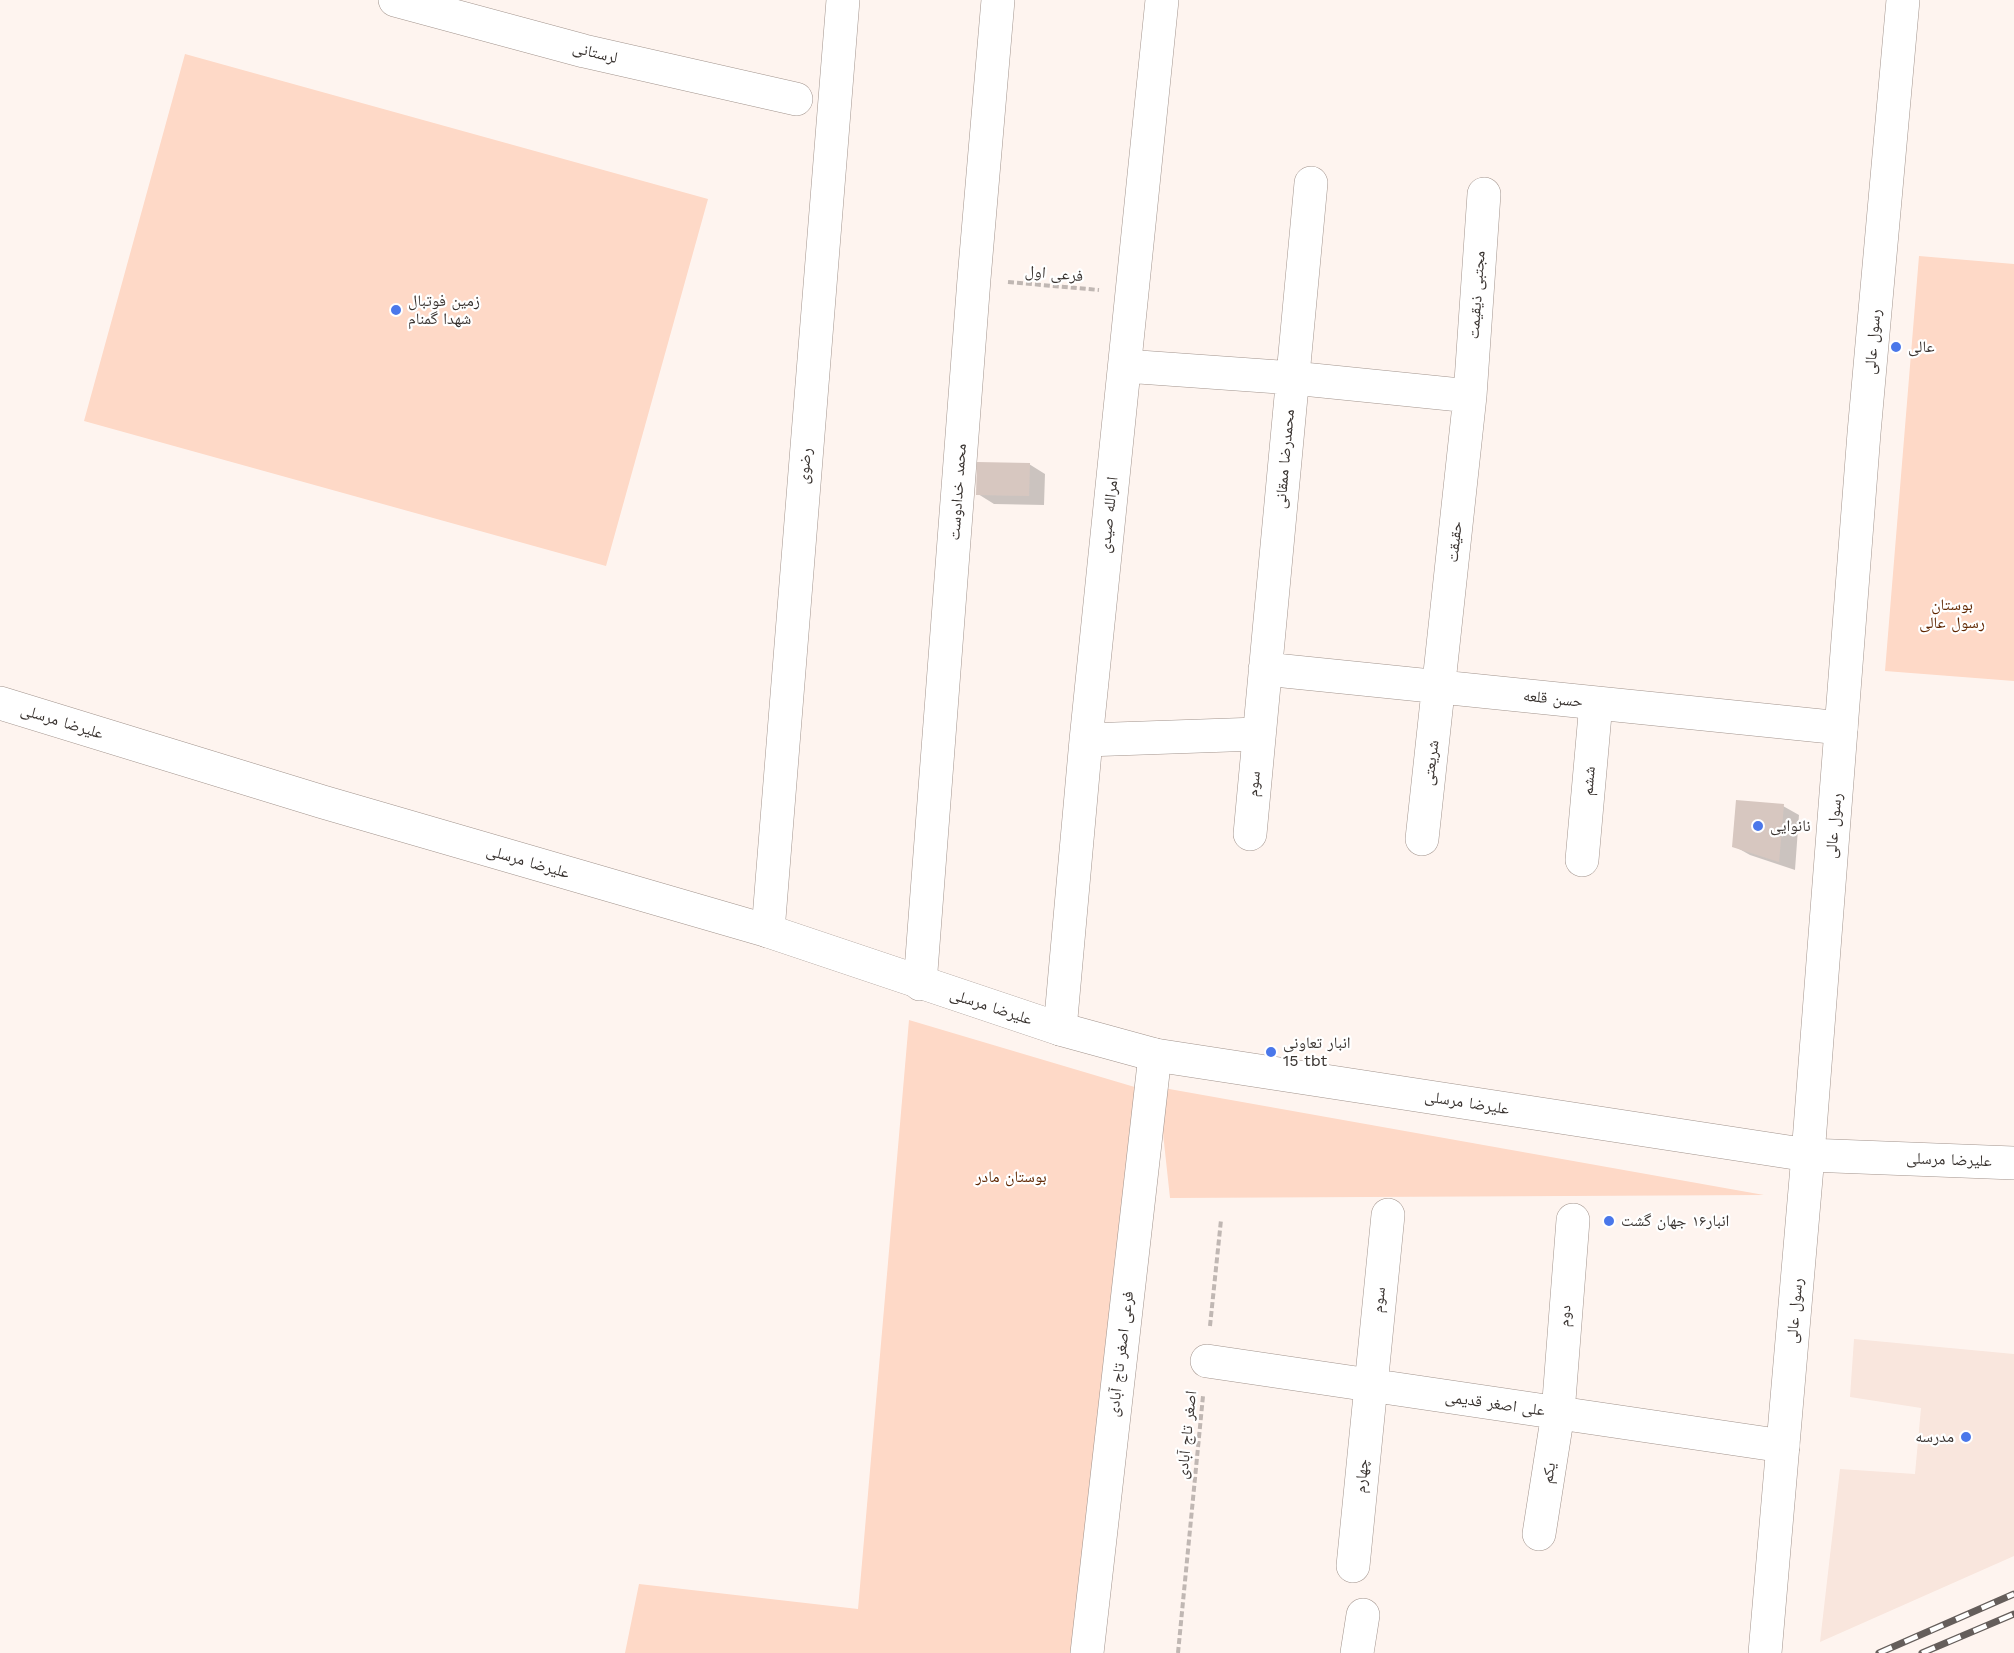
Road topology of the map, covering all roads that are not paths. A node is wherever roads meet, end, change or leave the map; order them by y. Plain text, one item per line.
1 (395, 0) edge
2 (843, 0) edge
3 (998, 0) edge
4 (1162, 0) edge
5 (1903, 0) edge
6 (796, 99) dead end
7 (1311, 183) dead end
8 (1484, 194) dead end
9 (1125, 366) junction
10 (1293, 378) junction
11 (1470, 396) junction
12 (1265, 669) junction
13 (1440, 687) junction
14 (0, 703) edge
15 (1596, 703) junction
16 (1841, 728) junction
17 (1258, 734) junction
18 (1086, 740) junction
19 (1250, 834) dead end
20 (1422, 839) dead end
21 (1581, 860) dead end
22 (768, 931) junction
23 (920, 984) junction
24 (1060, 1029) junction
25 (1155, 1055) junction
26 (1808, 1155) junction
27 (2014, 1163) edge
28 (1388, 1215) dead end
29 (1573, 1220) dead end
30 (1207, 1361) road end
31 (1370, 1385) junction
32 (1558, 1413) junction
33 (1783, 1446) junction
34 (1539, 1534) dead end
35 (1353, 1566) dead end
36 (1364, 1615) dead end
37 (1087, 1653) edge
38 (1357, 1653) edge
39 (1765, 1653) edge

1 - 6 street, لرستانی
2 - 22 street, رضوی
3 - 23 street, محمد خدادوست
4 - 9 street, امرالله صیدی
5 - 16 street, رسول عالی
7 - 10 street, محمدرضا ممقانی
8 - 11 street, مجتبی ذیقیمت
9 - 10 street
9 - 18 street, امرالله صیدی
10 - 11 street
10 - 12 street, محمدرضا ممقانی
11 - 13 street, حقیقت
12 - 13 street, حسن قلعه
12 - 17 street, محمدرضا ممقانی
13 - 15 street, حسن قلعه
13 - 20 street, شریعتی
14 - 22 street, علیرضا مرسلی
15 - 16 street, حسن قلعه
15 - 21 street, ششم
16 - 26 street, رسول عالی
17 - 18 street
17 - 19 street, سوم
18 - 24 street, امرالله صیدی
22 - 23 street, علیرضا مرسلی
23 - 24 street, علیرضا مرسلی
24 - 25 street, علیرضا مرسلی
25 - 26 street, علیرضا مرسلی
25 - 37 street, فرعی اصغر تاج آبادی
26 - 27 street, علیرضا مرسلی
26 - 33 street, رسول عالی
28 - 31 street, سوم
29 - 32 street, دوم
30 - 31 street, علی اصغر قدیمی
31 - 32 street, علی اصغر قدیمی
31 - 35 street, چهارم
32 - 33 street, علی اصغر قدیمی
32 - 34 street, یکم
33 - 39 street, رسول عالی
36 - 38 street

